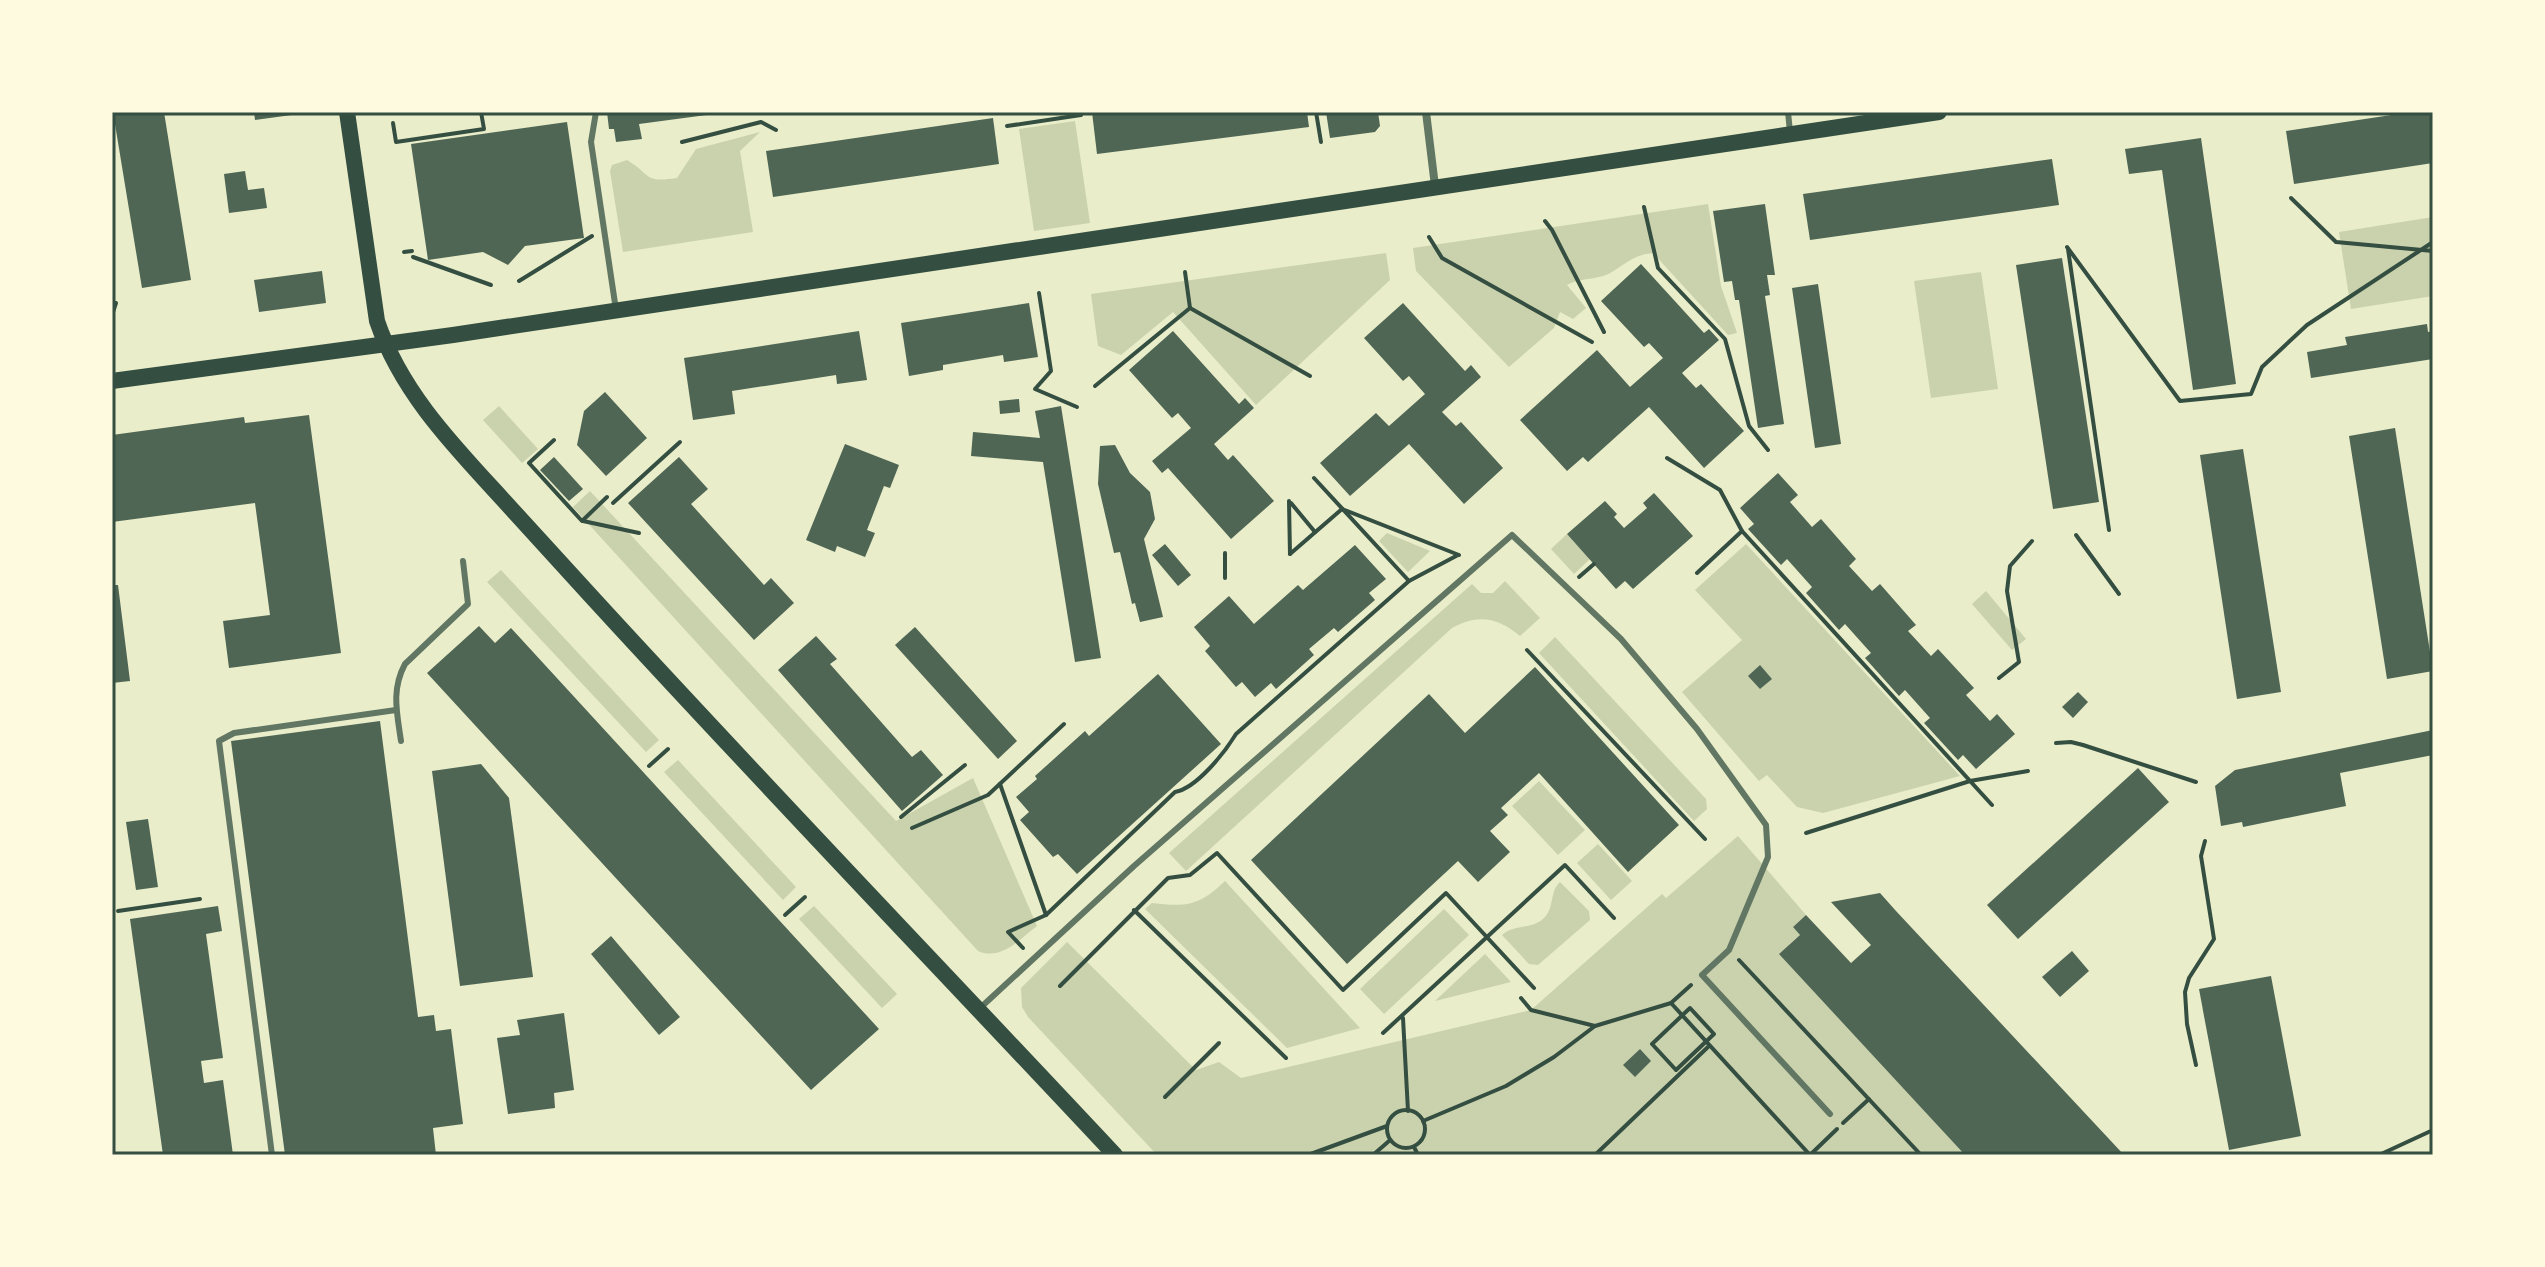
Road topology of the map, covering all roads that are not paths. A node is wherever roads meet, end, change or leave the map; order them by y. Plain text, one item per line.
1 (347, 112) edge
2 (596, 112) edge
3 (1426, 112) edge
4 (1788, 112) edge
5 (1939, 112) edge
6 (1883, 116) edge
7 (1791, 134) junction
8 (1435, 186) junction
9 (616, 310) junction
10 (385, 344) junction
11 (112, 381) edge
12 (463, 561) dead end
13 (396, 710) junction
14 (401, 741) dead end
15 (979, 1009) junction
16 (1830, 1114) dead end
17 (272, 1155) edge
18 (1115, 1155) edge

1 - 10 main road
2 - 9 lane
3 - 8 street
4 - 7 lane
5 - 6 main road
6 - 7 main road
7 - 8 main road
8 - 9 main road
9 - 10 main road
10 - 11 main road
10 - 15 main road
12 - 13 lane
13 - 14 lane
13 - 17 lane
15 - 16 lane
15 - 18 main road

